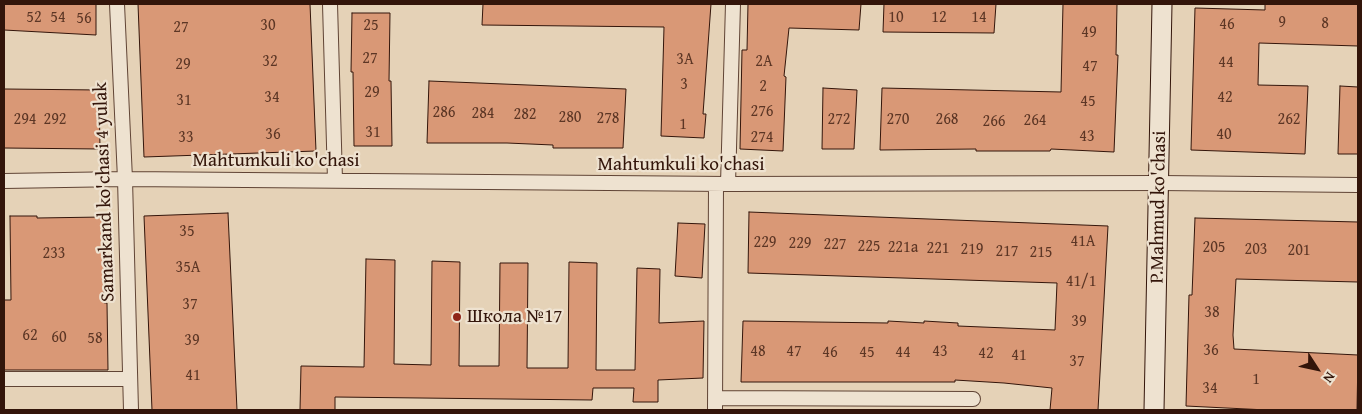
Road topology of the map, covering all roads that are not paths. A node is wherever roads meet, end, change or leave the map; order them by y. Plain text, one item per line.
1 (117, 4) edge
2 (330, 4) edge
3 (733, 4) edge
4 (1162, 4) edge
5 (125, 179) junction
6 (334, 180) junction
7 (4, 182) edge
8 (1160, 182) junction
9 (722, 184) junction
10 (1358, 185) edge
11 (4, 379) edge
12 (130, 379) junction
13 (973, 399) dead end
14 (715, 404) edge
15 (131, 410) edge
16 (1154, 410) edge

1 - 5 street, Samarkand ko'chasi 4 yulak
2 - 6 street
3 - 9 street
4 - 8 street, P.Mahmud ko'chasi
5 - 6 street, Mahtumkuli ko'chasi
5 - 7 street, Mahtumkuli ko'chasi
5 - 12 street, Samarkand ko'chasi 4 yulak
6 - 9 street, Mahtumkuli ko'chasi
8 - 9 street, Mahtumkuli ko'chasi
8 - 10 street, Mahtumkuli ko'chasi
8 - 16 street, P.Mahmud ko'chasi
9 - 14 street
11 - 12 street
12 - 15 street, Samarkand ko'chasi 4 yulak
13 - 14 street

